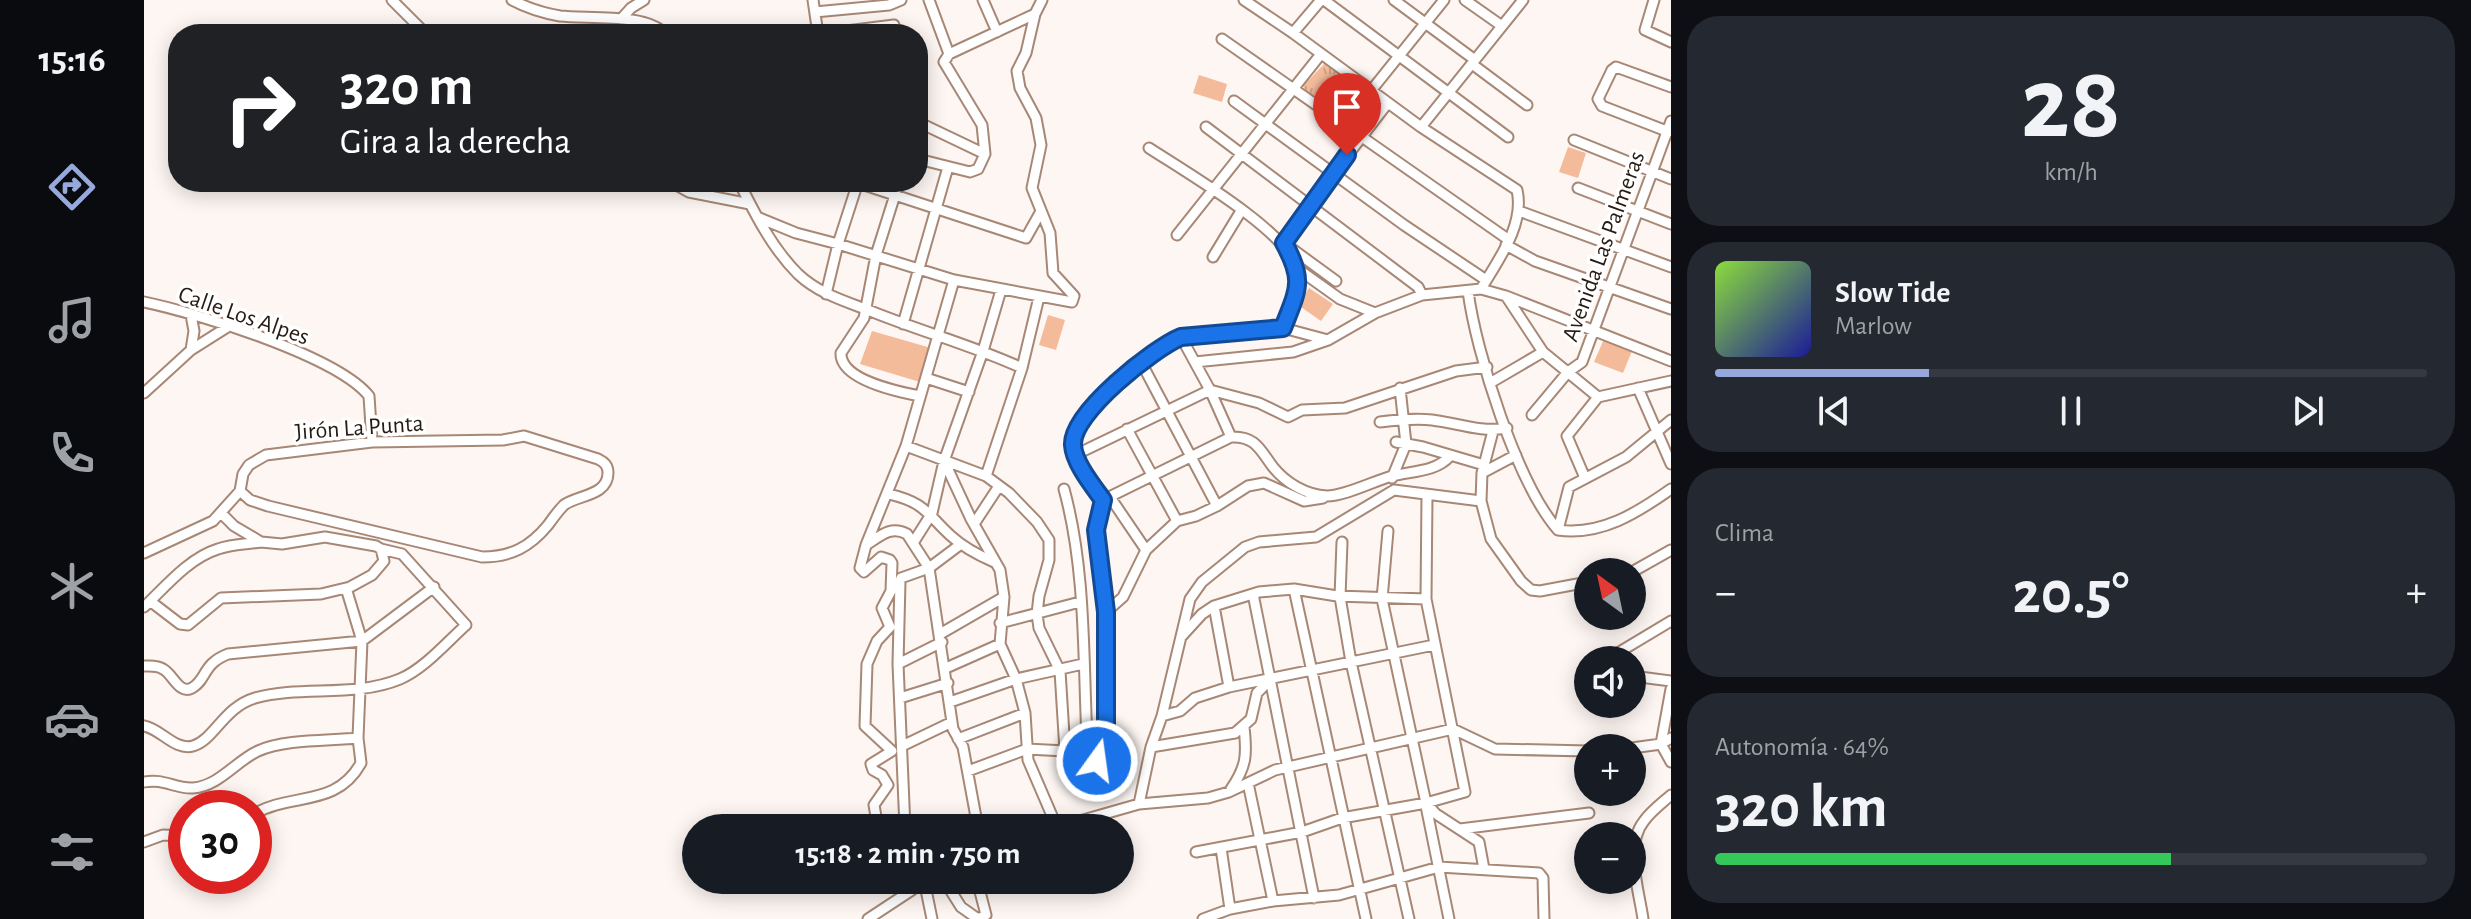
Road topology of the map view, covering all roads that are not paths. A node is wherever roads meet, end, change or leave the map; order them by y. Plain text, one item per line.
1 (392, 0) edge
2 (644, 0) edge
3 (813, 0) edge
4 (901, 0) edge
5 (929, 0) edge
6 (983, 0) edge
7 (1030, 0) edge
8 (1042, 0) edge
9 (1244, 0) edge
10 (1322, 0) edge
11 (1394, 0) edge
12 (1444, 0) edge
13 (1465, 0) edge
14 (1523, 0) edge
15 (1654, 0) edge
16 (515, 1) edge
17 (888, 2) edge
18 (628, 4) edge
19 (815, 12) junction
20 (1036, 13) junction
21 (621, 19) junction
22 (1425, 23) junction
23 (416, 24) edge
24 (646, 24) edge
25 (818, 24) edge
26 (892, 24) edge
27 (1502, 26) junction
28 (997, 32) junction
29 (1293, 33) junction
30 (1222, 39) dead end
31 (1671, 42) edge
32 (949, 54) junction
33 (1321, 54) junction
34 (1399, 56) junction
35 (1473, 62) junction
36 (1671, 87) edge
37 (1293, 89) junction
38 (1370, 92) junction
39 (1447, 94) junction
40 (1234, 101) dead end
41 (1387, 104) junction
42 (1527, 105) dead end
43 (1671, 121) edge
44 (1265, 124) junction
45 (928, 127) edge
46 (1206, 127) dead end
47 (1421, 127) junction
48 (1669, 132) edge
49 (1361, 137) junction
50 (1508, 137) dead end
51 (1574, 140) dead end
52 (1149, 148) dead end
53 (985, 154) junction
54 (1241, 154) junction
55 (928, 162) edge
56 (948, 167) junction
57 (1652, 172) junction
58 (1333, 173) junction
59 (1671, 179) edge
60 (1578, 188) dead end
61 (1213, 190) junction
62 (694, 192) edge
63 (744, 192) edge
64 (854, 192) edge
65 (886, 192) edge
66 (896, 192) edge
67 (698, 194) joint
68 (895, 195) junction
69 (750, 204) junction
70 (1310, 204) junction
71 (935, 208) junction
72 (1241, 211) junction
73 (1519, 211) junction
74 (1638, 211) junction
75 (1040, 213) junction
76 (757, 217) junction
77 (1671, 224) edge
78 (1177, 235) dead end
79 (1284, 243) junction
80 (1508, 243) junction
81 (838, 244) junction
82 (1623, 250) junction
83 (876, 255) junction
84 (1213, 257) dead end
85 (1671, 267) edge
86 (917, 269) junction
87 (1298, 269) junction
88 (954, 280) junction
89 (1336, 281) dead end
90 (1484, 285) junction
91 (1609, 288) junction
92 (1001, 290) junction
93 (1468, 291) junction
94 (826, 294) junction
95 (1422, 295) junction
96 (1506, 296) junction
97 (1039, 297) junction
98 (144, 302) edge
99 (1671, 309) edge
100 (866, 310) junction
101 (1375, 313) junction
102 (191, 315) junction
103 (903, 324) junction
104 (229, 326) junction
105 (1283, 328) junction
106 (1593, 331) junction
107 (939, 336) junction
108 (1181, 337) junction
109 (1328, 340) junction
110 (191, 350) junction
111 (983, 351) junction
112 (1543, 352) junction
113 (1671, 361) edge
114 (1141, 362) junction
115 (1195, 362) junction
116 (1487, 367) junction
117 (1022, 368) junction
118 (1568, 372) junction
119 (926, 378) junction
120 (1671, 381) edge
121 (1490, 383) junction
122 (1400, 388) junction
123 (1638, 388) junction
124 (1210, 390) junction
125 (969, 392) junction
126 (144, 393) edge
127 (920, 396) junction
128 (1598, 397) junction
129 (1168, 409) junction
130 (1532, 415) dead end
131 (1405, 419) junction
132 (1671, 420) edge
133 (1380, 422) dead end
134 (1507, 428) junction
135 (1127, 429) junction
136 (1493, 431) junction
137 (1657, 433) junction
138 (1231, 437) junction
139 (372, 442) junction
140 (1401, 443) junction
141 (906, 446) junction
142 (1075, 455) junction
143 (1516, 455) junction
144 (1450, 456) junction
145 (1192, 458) junction
146 (944, 461) junction
147 (1671, 464) edge
148 (1483, 469) junction
149 (986, 476) junction
150 (1154, 476) junction
151 (1392, 476) junction
152 (1585, 478) junction
153 (999, 486) junction
154 (1064, 489) dead end
155 (1671, 489) edge
156 (1394, 490) junction
157 (240, 491) junction
158 (889, 494) junction
159 (1329, 496) junction
160 (1427, 496) junction
161 (1107, 498) junction
162 (1481, 501) junction
163 (1217, 506) junction
164 (221, 513) junction
165 (932, 513) junction
166 (1177, 521) junction
167 (974, 524) junction
168 (1558, 530) junction
169 (1388, 531) dead end
170 (261, 542) junction
171 (1342, 542) dead end
172 (913, 543) junction
173 (961, 544) junction
174 (866, 545) junction
175 (381, 549) junction
176 (1146, 550) junction
177 (1671, 550) edge
178 (144, 553) edge
179 (996, 563) junction
180 (1646, 564) edge
181 (929, 568) junction
182 (1574, 584) edge
183 (434, 587) junction
184 (346, 588) junction
185 (1294, 589) junction
186 (1253, 594) junction
187 (1004, 597) junction
188 (1340, 597) junction
189 (1382, 599) junction
190 (1426, 599) junction
191 (1080, 602) junction
192 (147, 604) edge
193 (1214, 606) junction
194 (1106, 612) junction
195 (1037, 614) junction
196 (1671, 621) edge
197 (1000, 623) junction
198 (941, 638) junction
199 (1180, 638) junction
200 (362, 641) junction
201 (1000, 644) junction
202 (1434, 645) junction
203 (1629, 646) edge
204 (1394, 654) junction
205 (1351, 662) junction
206 (898, 664) junction
207 (1083, 664) junction
208 (144, 666) edge
209 (946, 668) junction
210 (1311, 670) junction
211 (1060, 671) junction
212 (1646, 678) edge
213 (1016, 679) junction
214 (1271, 679) junction
215 (1671, 681) edge
216 (948, 683) junction
217 (1229, 687) junction
218 (360, 688) junction
219 (1671, 689) edge
220 (900, 698) junction
221 (950, 702) junction
222 (1025, 713) junction
223 (1162, 716) junction
224 (952, 722) junction
225 (144, 726) edge
226 (1244, 727) junction
227 (1453, 729) junction
228 (358, 738) junction
229 (1412, 738) junction
230 (1671, 738) edge
231 (958, 739) junction
232 (1661, 744) junction
233 (902, 746) junction
234 (1646, 746) edge
235 (1151, 747) junction
236 (1369, 748) junction
237 (1027, 749) junction
238 (1065, 751) junction
239 (1574, 751) edge
240 (1329, 757) junction
241 (1083, 761) junction
242 (1671, 762) edge
243 (1288, 767) junction
244 (968, 771) junction
245 (144, 782) edge
246 (1248, 783) junction
247 (1229, 792) junction
248 (1671, 795) edge
249 (1426, 803) junction
250 (1139, 804) junction
251 (272, 805) edge
252 (1382, 809) junction
253 (1589, 813) dead end
254 (876, 814) edge
255 (904, 814) edge
256 (976, 814) edge
257 (1342, 818) junction
258 (1460, 829) junction
259 (1302, 832) junction
260 (168, 835) edge
261 (1262, 840) junction
262 (144, 842) edge
263 (1221, 848) junction
264 (1196, 852) dead end
265 (1439, 867) junction
266 (1484, 869) junction
267 (1398, 877) junction
268 (1358, 889) junction
269 (906, 894) edge
270 (927, 894) edge
271 (953, 894) edge
272 (981, 894) edge
273 (1314, 898) junction
274 (1273, 901) junction
275 (1230, 909) junction
276 (868, 919) edge
277 (932, 919) edge
278 (1203, 919) edge
279 (1366, 919) edge
280 (1409, 919) edge
281 (1449, 919) edge
282 (1544, 919) edge
283 (1643, 919) edge

1 - 23 street
2 - 18 street
3 - 19 street
4 - 17 street
5 - 32 street
6 - 28 street
7 - 20 street
8 - 20 street
9 - 29 street
10 - 29 street
10 - 34 street
11 - 22 street
12 - 22 street
13 - 27 street
14 - 27 street
15 - 31 street
16 - 21 street
17 - 19 street
17 - 26 street
18 - 21 street
19 - 25 street
20 - 28 street
20 - 75 street
21 - 24 street
22 - 34 street
22 - 35 street
27 - 35 street
28 - 32 street
29 - 33 street
30 - 37 street
32 - 53 street
33 - 37 street
33 - 38 street
34 - 38 street
34 - 39 street
35 - 39 street
35 - 42 street
36 - 48 street
37 - 44 street
37 - 49 street
38 - 41 street
39 - 47 street
39 - 50 street
40 - 44 street
41 - 47 street
41 - 49 street
43 - 48 street, Avenida Las Palmeras
44 - 54 street
44 - 58 street
45 - 53 street
46 - 54 street
47 - 73 street
48 - 57 street, Avenida Las Palmeras
49 - 58 street
49 - 80 street
51 - 57 street
52 - 61 street
53 - 56 street
54 - 61 street
54 - 70 street
55 - 56 street
56 - 71 street
57 - 59 street
57 - 74 street, Avenida Las Palmeras
58 - 70 street
58 - 90 street
60 - 74 street
61 - 72 street
61 - 78 street
62 - 67 street
63 - 69 street
64 - 81 street
65 - 68 street
66 - 68 street
67 - 69 street
68 - 71 street
68 - 83 street
69 - 76 street
70 - 79 street
70 - 95 street
71 - 75 street
71 - 86 street
72 - 79 street
72 - 84 street
73 - 80 street
73 - 82 street
74 - 77 street
74 - 82 street, Avenida Las Palmeras
75 - 97 street
76 - 81 street
76 - 94 street
79 - 87 street
79 - 89 street
80 - 90 street
80 - 91 street
81 - 83 street
81 - 94 street
82 - 85 street
82 - 91 street, Avenida Las Palmeras
83 - 86 street
83 - 100 street
86 - 88 street
86 - 103 street
87 - 101 street
87 - 105 street
88 - 92 street
88 - 107 street
90 - 93 street
90 - 96 street
91 - 99 street
91 - 106 street, Avenida Las Palmeras
92 - 97 street
92 - 111 street
93 - 95 street
93 - 116 street
94 - 100 street
95 - 101 street
96 - 106 street
96 - 112 street
97 - 117 street
98 - 102 street, Calle Los Alpes
100 - 103 street
100 - 127 street
101 - 109 street
102 - 104 street, Calle Los Alpes
102 - 110 street
103 - 107 street
104 - 110 street
104 - 139 street, Calle Los Alpes
105 - 108 street
105 - 109 street
106 - 113 street
106 - 118 street, Avenida Las Palmeras
107 - 111 street
107 - 119 street
108 - 114 street
108 - 115 street
109 - 115 street
110 - 126 street
111 - 117 street
111 - 125 street
112 - 118 street
112 - 121 street
114 - 129 street
114 - 142 street
115 - 124 street
116 - 121 street
116 - 122 street
117 - 149 street
118 - 128 street
118 - 130 street, Avenida Las Palmeras
119 - 125 street
119 - 127 street
120 - 123 street
121 - 134 street
122 - 124 street
122 - 131 street
123 - 128 street
123 - 137 street
124 - 129 street
124 - 138 street
125 - 146 street
127 - 141 street
128 - 152 street
129 - 135 street
129 - 145 street
131 - 133 street
131 - 136 street
131 - 140 street
132 - 137 street
134 - 136 street
134 - 143 street
135 - 142 street
135 - 150 street
136 - 148 street
137 - 147 street
137 - 152 street
138 - 145 street
138 - 159 street
139 - 157 street, Jirón La Punta
139 - 157 street, Jirón La Punta
140 - 144 street
140 - 151 street
141 - 146 street
141 - 158 street
142 - 161 street
143 - 148 street
143 - 168 street
144 - 148 street
144 - 151 street
145 - 150 street
145 - 163 street
146 - 149 street
146 - 165 street
146 - 167 street
148 - 162 street
149 - 153 street
150 - 161 street
150 - 166 street
151 - 156 street
151 - 159 street
152 - 168 street
153 - 167 street
153 - 195 street
154 - 191 street
155 - 168 street
156 - 160 street
156 - 199 street
157 - 164 street, Jirón La Punta
158 - 165 street
158 - 174 street
159 - 163 street
160 - 162 street
160 - 190 street
161 - 176 street
161 - 194 street
162 - 182 street
163 - 166 street
164 - 170 street
164 - 178 street, Jirón La Punta
165 - 172 street
165 - 173 street
166 - 176 street
167 - 179 street
169 - 189 street
170 - 175 street
170 - 192 street
171 - 188 street
172 - 174 street
172 - 181 street
173 - 179 street
173 - 181 street
174 - 254 street
175 - 183 street
175 - 184 street
176 - 194 street
177 - 180 street
179 - 187 street
181 - 198 street
181 - 206 street
183 - 200 street
183 - 218 street
184 - 192 street
184 - 200 street
185 - 186 street
185 - 188 street
185 - 210 street
186 - 193 street
186 - 214 street
187 - 197 street
187 - 198 street
188 - 189 street
188 - 205 street
189 - 190 street
189 - 204 street
190 - 202 street
191 - 195 street
191 - 207 street
193 - 199 street
193 - 217 street
194 - 241 street
195 - 197 street
195 - 211 street
196 - 203 street
197 - 201 street
198 - 206 street
198 - 209 street
199 - 223 street
200 - 208 street
200 - 218 street
201 - 209 street
201 - 213 street
202 - 204 street
202 - 227 street
204 - 205 street
204 - 229 street
205 - 210 street
205 - 236 street
206 - 220 street
207 - 211 street
207 - 241 street
209 - 216 street
210 - 214 street
210 - 240 street
211 - 213 street
211 - 238 street
212 - 215 street
213 - 221 street
213 - 222 street
214 - 217 street
214 - 226 street
214 - 243 street
216 - 220 street
216 - 221 street
217 - 223 street
218 - 225 street
218 - 228 street
219 - 232 street
220 - 233 street
221 - 224 street
222 - 231 street
222 - 237 street
223 - 235 street
224 - 231 street
224 - 233 street
226 - 235 street
226 - 247 street
227 - 229 street
227 - 239 street
227 - 249 street
228 - 245 street
228 - 251 street
229 - 236 street
229 - 249 street
230 - 232 street
231 - 244 street
232 - 234 street
232 - 242 street
233 - 255 street
235 - 250 street
236 - 240 street
236 - 252 street
237 - 238 street
237 - 244 street
237 - 250 street
238 - 241 street
240 - 243 street
240 - 257 street
243 - 246 street
243 - 259 street
244 - 256 street
246 - 247 street
246 - 261 street
247 - 250 street
248 - 283 street
249 - 252 street
249 - 258 street
249 - 265 street
252 - 257 street
252 - 267 street
253 - 258 street
257 - 259 street
257 - 268 street
258 - 266 street
259 - 261 street
259 - 273 street
260 - 262 street
261 - 263 street
261 - 274 street
263 - 264 street
263 - 275 street
265 - 266 street
265 - 267 street
265 - 281 street
266 - 282 street
267 - 268 street
267 - 280 street
268 - 273 street
268 - 279 street
269 - 276 street
270 - 277 street
271 - 272 street
273 - 274 street
274 - 275 street
275 - 278 street

